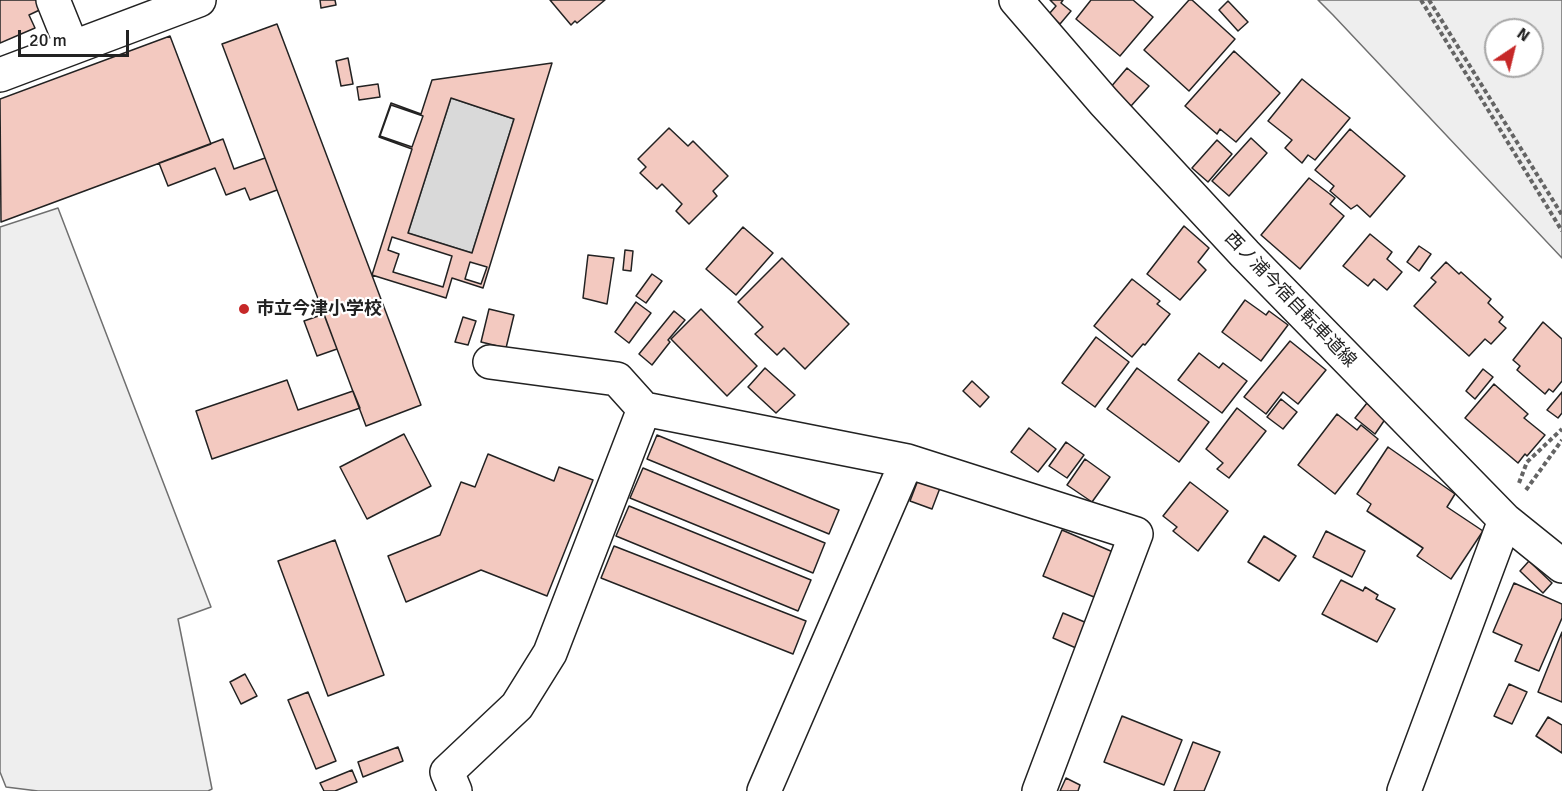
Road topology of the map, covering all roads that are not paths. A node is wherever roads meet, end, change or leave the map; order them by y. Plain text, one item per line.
1 (53, 0) edge
2 (199, 0) edge
3 (1016, 0) edge
4 (72, 47) junction
5 (0, 75) edge
6 (490, 362) dead end
7 (644, 409) junction
8 (907, 461) junction
9 (1505, 520) junction
10 (1562, 566) edge
11 (455, 791) edge
12 (764, 791) edge
13 (1039, 791) edge
14 (1404, 791) edge

1 - 4 street
2 - 4 street
3 - 9 street, 西ノ浦今宿自転車道線
4 - 5 street
6 - 7 street
7 - 8 street
7 - 11 street
8 - 12 street
8 - 13 street
9 - 10 street, 西ノ浦今宿自転車道線
9 - 14 street

